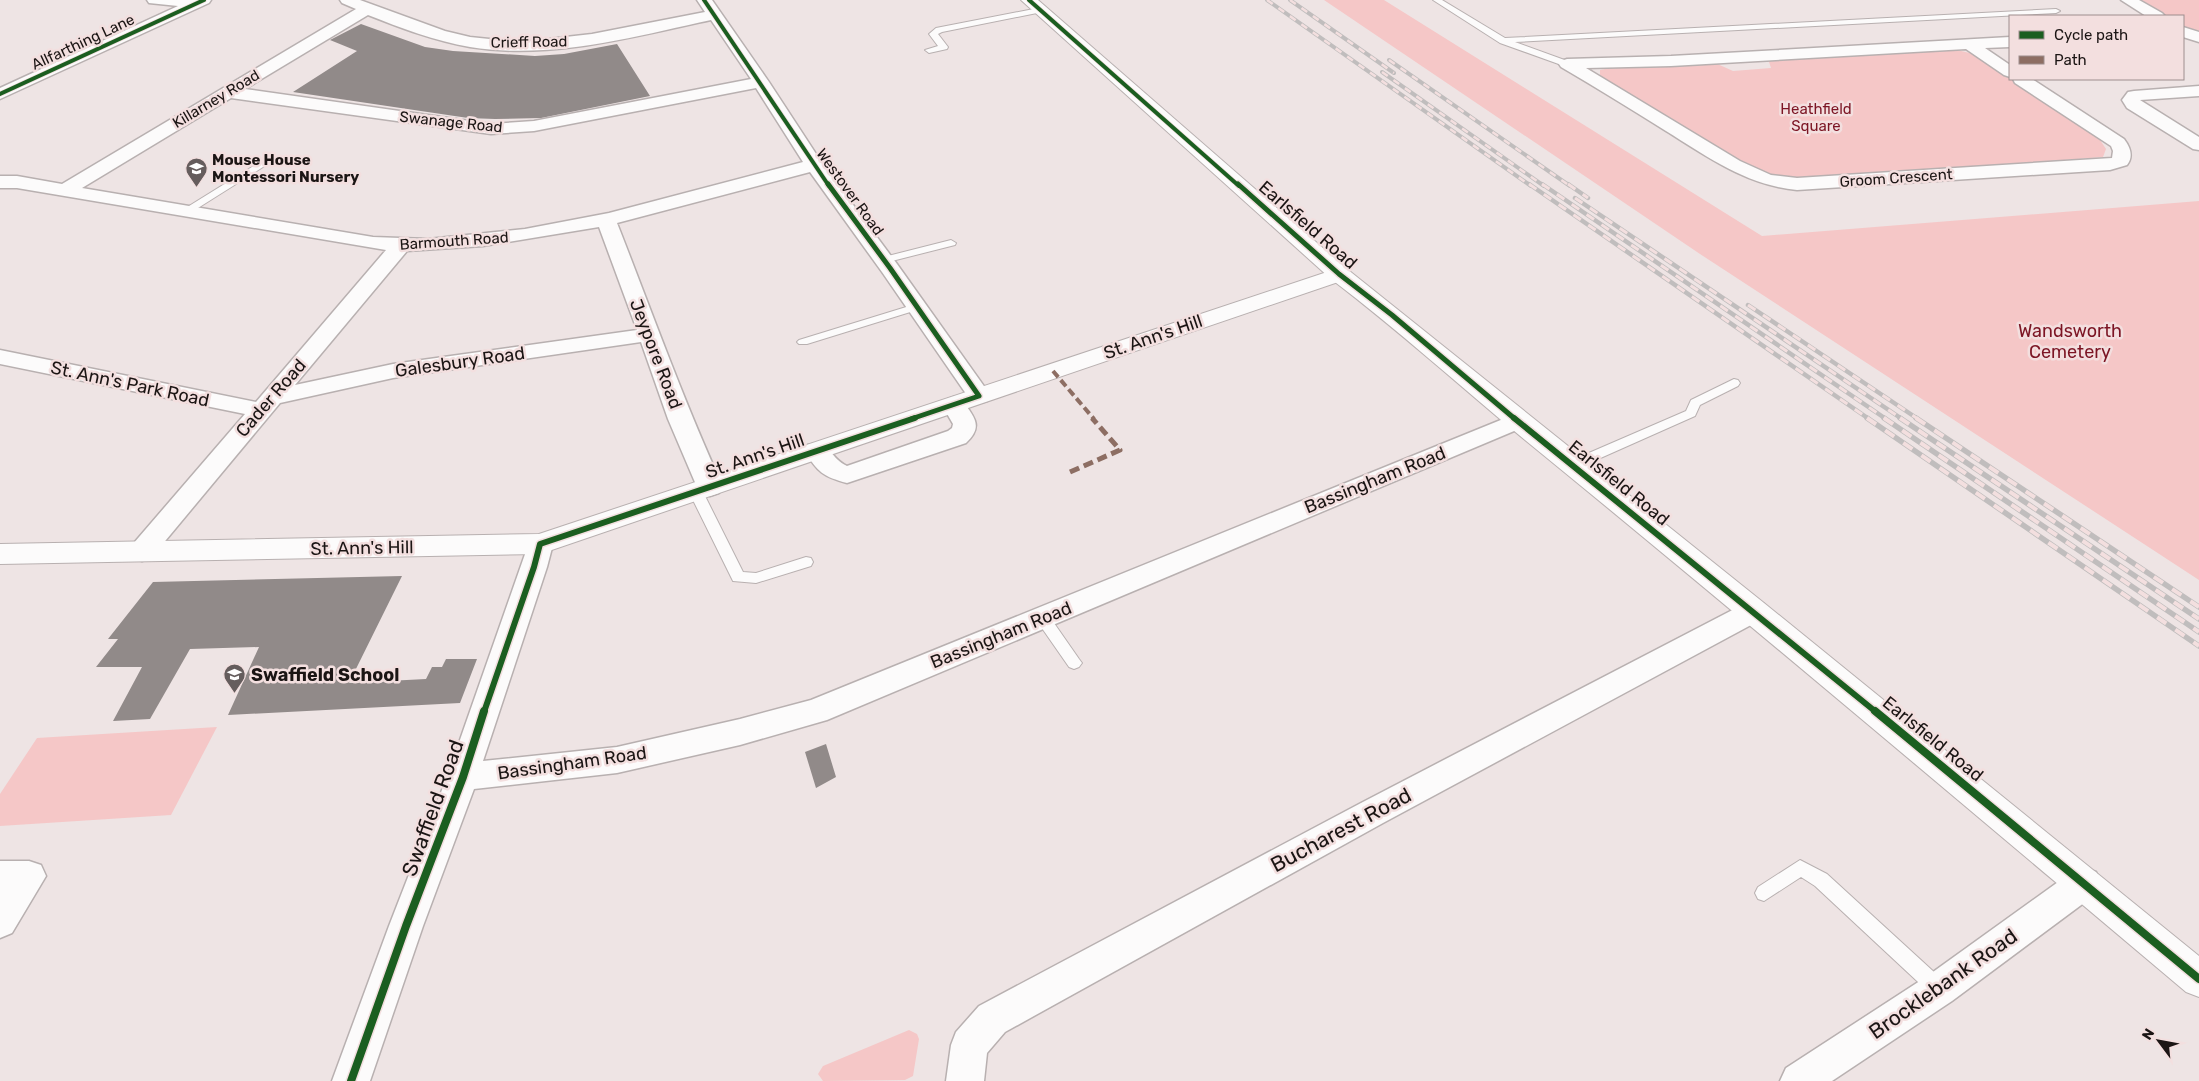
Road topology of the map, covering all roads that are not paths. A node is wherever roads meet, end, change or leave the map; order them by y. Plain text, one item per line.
1 (154, 0) edge
2 (347, 0) edge
3 (1438, 0) edge
4 (2128, 0) edge
5 (201, 2) edge
6 (1034, 5) edge
7 (710, 7) edge
8 (366, 9) junction
9 (2056, 11) dead end
10 (2155, 15) edge
11 (2184, 32) edge
12 (2199, 38) edge
13 (1503, 41) junction
14 (2009, 42) edge
15 (1970, 45) junction
16 (929, 50) dead end
17 (1567, 64) junction
18 (2009, 71) edge
19 (2184, 75) edge
20 (2023, 80) edge
21 (761, 82) junction
22 (2199, 84) edge
23 (2199, 91) edge
24 (227, 92) junction
25 (0, 94) edge
26 (2199, 145) edge
27 (260, 165) dead end
28 (814, 165) junction
29 (0, 182) edge
30 (65, 190) junction
31 (186, 211) junction
32 (606, 220) junction
33 (951, 243) dead end
34 (401, 246) junction
35 (884, 260) junction
36 (1339, 274) junction
37 (916, 307) junction
38 (650, 333) junction
39 (803, 342) dead end
40 (0, 357) edge
41 (1734, 383) dead end
42 (979, 396) junction
43 (265, 404) junction
44 (1518, 421) junction
45 (1573, 465) junction
46 (702, 490) junction
47 (540, 544) junction
48 (142, 551) junction
49 (0, 554) edge
50 (806, 562) dead end
51 (1754, 611) junction
52 (1042, 618) junction
53 (1074, 663) dead end
54 (463, 778) junction
55 (0, 876) edge
56 (2084, 884) junction
57 (1764, 893) dead end
58 (0, 922) edge
59 (2199, 980) edge
60 (1940, 989) junction
61 (351, 1081) edge
62 (965, 1081) edge
63 (1799, 1081) edge

1 - 5 street
2 - 8 street, Crieff Road
3 - 13 lane
4 - 10 street
5 - 25 street, Allfarthing Lane
6 - 16 lane
6 - 36 main road, Earlsfield Road
7 - 8 street, Crieff Road
7 - 21 street, Westover Road
8 - 24 street, Killarney Road
9 - 13 lane
11 - 12 street
13 - 17 lane
14 - 15 street
15 - 17 street
15 - 18 street
17 - 20 street, Groom Crescent
19 - 22 street
21 - 24 street, Swanage Road
21 - 28 street, Westover Road
23 - 26 street
24 - 30 street, Killarney Road
27 - 31 lane
28 - 32 street, Barmouth Road
28 - 35 street, Westover Road
29 - 30 street, Barmouth Road
30 - 31 street, Barmouth Road
31 - 34 street, Barmouth Road
32 - 34 street, Barmouth Road
32 - 38 street, Jeypore Road
33 - 35 lane
34 - 43 street, Cader Road
35 - 37 street, Westover Road
36 - 42 main road, St. Ann's Hill
36 - 44 main road, Earlsfield Road
37 - 39 lane
37 - 42 street, Westover Road
38 - 43 street, Galesbury Road
38 - 46 street, Jeypore Road
40 - 43 street, St. Ann's Park Road
41 - 45 lane
42 - 46 main road, St. Ann's Hill
43 - 48 street, Cader Road
44 - 45 main road, Earlsfield Road
44 - 52 street, Bassingham Road
45 - 51 main road, Earlsfield Road
46 - 47 main road, St. Ann's Hill
46 - 50 lane
47 - 48 main road, St. Ann's Hill
47 - 54 street, Swaffield Road
48 - 49 main road, St. Ann's Hill
51 - 56 main road, Earlsfield Road
51 - 62 street, Bucharest Road
52 - 53 lane
52 - 54 street, Bassingham Road
54 - 61 street, Swaffield Road
55 - 58 street
56 - 59 main road, Earlsfield Road
56 - 60 street, Brocklebank Road
57 - 60 lane
60 - 63 street, Brocklebank Road

